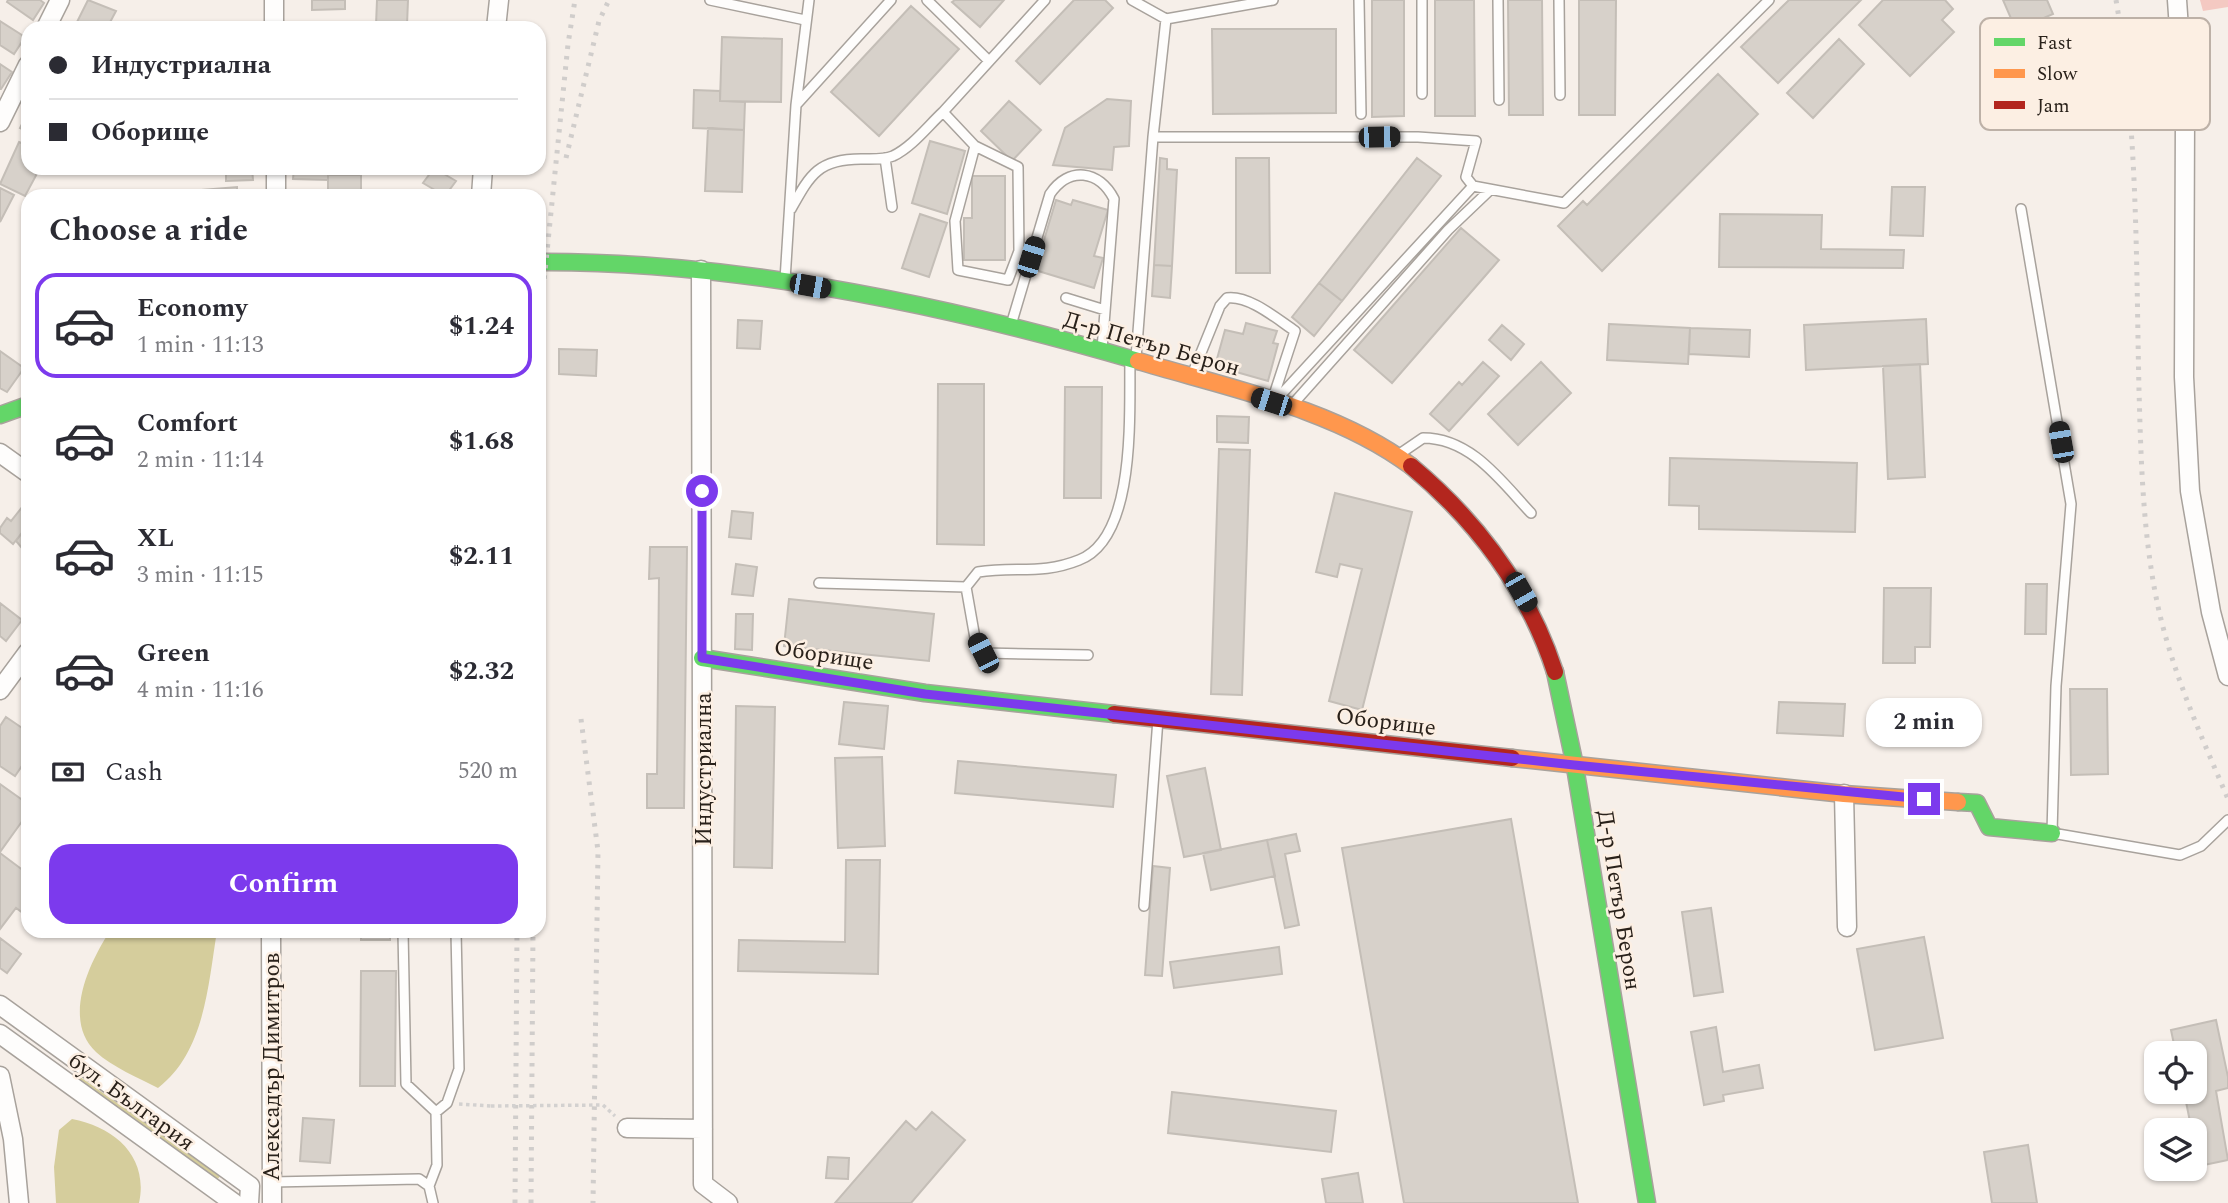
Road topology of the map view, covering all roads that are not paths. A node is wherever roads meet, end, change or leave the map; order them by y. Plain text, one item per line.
1 (60, 0) edge
2 (274, 0) edge
3 (499, 0) edge
4 (710, 0) edge
5 (809, 0) edge
6 (891, 0) edge
7 (928, 0) edge
8 (1045, 0) edge
9 (1132, 0) edge
10 (1273, 0) edge
11 (1359, 0) edge
12 (1422, 0) edge
13 (1498, 0) edge
14 (1559, 0) edge
15 (1769, 0) edge
16 (2177, 0) edge
17 (2178, 18) edge
18 (1166, 19) junction
19 (804, 20) junction
20 (50, 21) edge
21 (274, 21) edge
22 (497, 21) edge
23 (989, 61) junction
24 (21, 79) edge
25 (1422, 94) dead end
26 (1560, 95) dead end
27 (1499, 100) dead end
28 (796, 105) junction
29 (943, 112) junction
30 (1361, 114) dead end
31 (0, 122) edge
32 (2185, 130) edge
33 (1153, 137) junction
34 (975, 146) junction
35 (885, 158) junction
36 (1473, 186) junction
37 (1490, 190) junction
38 (892, 207) dead end
39 (2021, 209) dead end
40 (789, 214) junction
41 (546, 262) edge
42 (701, 270) junction
43 (785, 282) junction
44 (1066, 298) dead end
45 (1105, 310) junction
46 (1010, 327) junction
47 (1102, 349) junction
48 (1133, 357) junction
49 (1192, 376) junction
50 (1278, 405) junction
51 (21, 408) edge
52 (0, 415) edge
53 (0, 453) edge
54 (1397, 457) junction
55 (21, 468) edge
56 (1531, 513) dead end
57 (819, 583) dead end
58 (966, 587) junction
59 (1088, 655) dead end
60 (702, 658) junction
61 (21, 662) edge
62 (2228, 676) edge
63 (0, 690) edge
64 (1158, 718) junction
65 (1574, 765) junction
66 (1844, 794) junction
67 (2228, 820) edge
68 (2052, 833) junction
69 (1144, 906) dead end
70 (1847, 927) dead end
71 (271, 938) edge
72 (402, 938) edge
73 (456, 938) edge
74 (0, 1005) edge
75 (0, 1034) edge
76 (0, 1076) edge
77 (436, 1112) junction
78 (626, 1128) dead end
79 (703, 1129) junction
80 (272, 1182) junction
81 (703, 1184) junction
82 (429, 1186) junction
83 (19, 1203) edge
84 (234, 1203) edge
85 (249, 1203) edge
86 (272, 1203) edge
87 (433, 1203) edge
88 (703, 1203) edge
89 (728, 1203) edge
90 (1647, 1203) edge

1 - 20 street
2 - 21 street
3 - 22 street
4 - 19 lane
5 - 19 lane
6 - 28 lane
7 - 23 lane
8 - 23 lane
9 - 18 lane
10 - 18 lane
11 - 30 lane
12 - 25 lane
13 - 27 lane
14 - 26 lane
15 - 37 lane
16 - 17 street
18 - 33 lane
19 - 28 lane
23 - 29 lane
24 - 31 street
28 - 40 lane
29 - 34 lane
29 - 35 lane
32 - 62 street
33 - 36 lane
33 - 48 lane
34 - 34 lane
35 - 38 lane
35 - 40 lane
36 - 37 lane
36 - 50 lane
37 - 50 lane
39 - 68 lane
40 - 43 lane
41 - 42 street, Д-р Петър Берон
42 - 43 street, Д-р Петър Берон
42 - 60 street, Индустриална
43 - 46 street, Д-р Петър Берон
44 - 45 lane
45 - 46 lane
45 - 47 lane
46 - 47 street, Д-р Петър Берон
47 - 48 street, Д-р Петър Берон
48 - 49 street, Д-р Петър Берон
48 - 58 lane
49 - 50 street, Д-р Петър Берон
49 - 50 lane
50 - 54 street, Д-р Петър Берон
51 - 52 street
53 - 55 street
54 - 56 lane
54 - 65 street, Д-р Петър Берон
57 - 58 lane
58 - 59 lane
60 - 64 street, Оборище
60 - 79 street, Индустриална
61 - 63 street
64 - 65 street, Оборище
64 - 69 lane
65 - 66 street, Оборище
65 - 90 street, Д-р Петър Берон
66 - 68 street, Оборище
66 - 70 street
67 - 68 lane
71 - 80 street, Алексадър Димитров
72 - 77 lane
73 - 77 lane
74 - 85 street, бул. България
75 - 84 street, бул. България
76 - 83 street
77 - 82 lane
78 - 79 street
79 - 81 street, Индустриална
80 - 82 lane
80 - 86 street, Алексадър Димитров
81 - 88 street, Индустриална
81 - 89 street
82 - 87 lane

